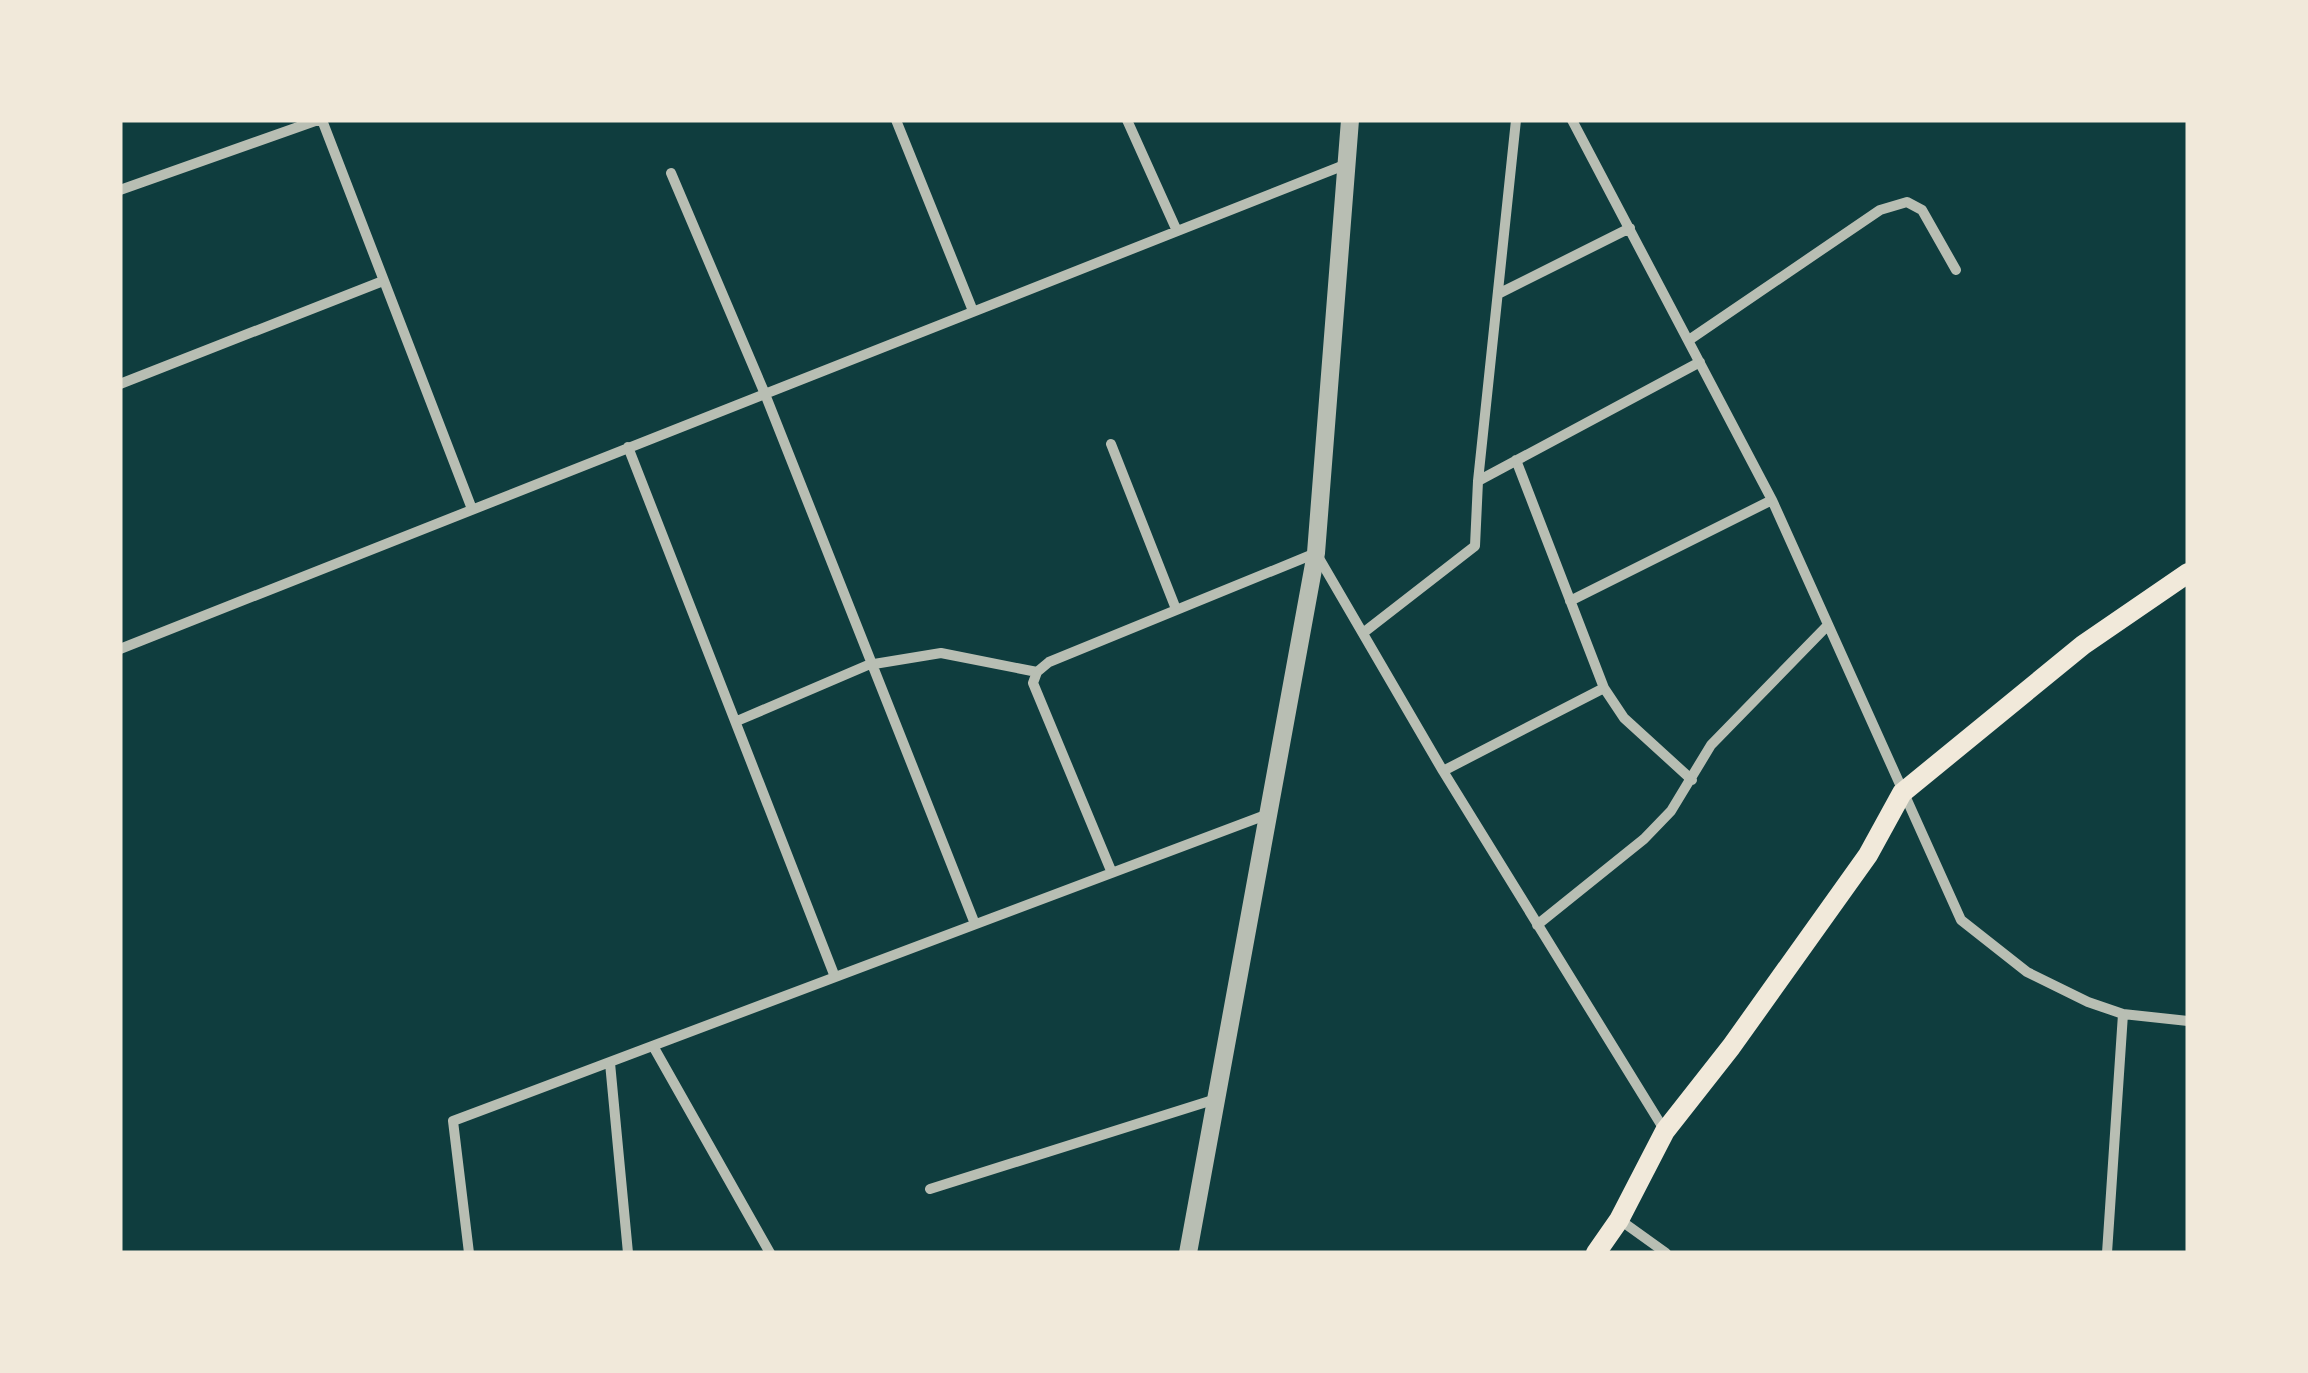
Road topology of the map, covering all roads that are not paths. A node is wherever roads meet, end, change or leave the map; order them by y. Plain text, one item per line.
1 (320, 120) edge
2 (896, 120) edge
3 (1127, 120) edge
4 (1350, 120) edge
5 (1516, 120) edge
6 (1572, 120) edge
7 (1347, 164) junction
8 (671, 173) dead end
9 (120, 190) edge
10 (1630, 228) junction
11 (1176, 231) junction
12 (1956, 270) dead end
13 (384, 281) junction
14 (1498, 294) junction
15 (973, 311) junction
16 (1689, 340) junction
17 (1700, 362) junction
18 (120, 384) edge
19 (765, 394) junction
20 (1111, 444) dead end
21 (628, 448) junction
22 (1516, 460) junction
23 (1478, 480) junction
24 (1772, 500) junction
25 (472, 509) junction
26 (1316, 552) junction
27 (2188, 574) edge
28 (1570, 601) junction
29 (1176, 609) junction
30 (1828, 625) junction
31 (1363, 633) junction
32 (120, 649) edge
33 (868, 664) junction
34 (1037, 672) junction
35 (1604, 688) junction
36 (737, 721) junction
37 (1443, 771) junction
38 (1692, 780) junction
39 (1902, 793) junction
40 (1272, 812) junction
41 (1112, 873) junction
42 (975, 924) junction
43 (1537, 926) junction
44 (835, 977) junction
45 (2124, 1014) junction
46 (2188, 1020) edge
47 (653, 1046) junction
48 (610, 1062) junction
49 (1217, 1098) junction
50 (1665, 1131) junction
51 (930, 1189) dead end
52 (1619, 1220) junction
53 (469, 1253) edge
54 (628, 1253) edge
55 (770, 1253) edge
56 (1188, 1253) edge
57 (1596, 1253) edge
58 (1666, 1253) edge
59 (2107, 1253) edge

1 - 9 street
1 - 13 street
2 - 15 street
3 - 11 street
4 - 7 street
5 - 14 street
6 - 10 street
7 - 11 street
7 - 26 street
8 - 19 street
10 - 14 street
10 - 16 street
11 - 15 street
12 - 16 street
13 - 18 street
13 - 25 street
14 - 23 street
15 - 19 street
16 - 17 street
17 - 22 street
17 - 24 street
19 - 21 street
19 - 33 street
20 - 29 street
21 - 25 street
21 - 36 street
22 - 23 street
22 - 28 street
23 - 31 street
24 - 28 street
24 - 30 street
25 - 32 street
26 - 29 street
26 - 31 street
26 - 40 street
27 - 39 main road
28 - 35 street
29 - 34 street
30 - 38 street
30 - 39 street
31 - 37 street
33 - 34 street
33 - 36 street
33 - 42 street
34 - 41 street
35 - 37 street
35 - 38 street
36 - 44 street
37 - 43 street
38 - 43 street
39 - 45 street
39 - 50 main road
40 - 41 street
40 - 49 street
41 - 42 street
42 - 44 street
43 - 50 street
44 - 47 street
45 - 46 street
45 - 59 street
47 - 48 street
47 - 55 street
48 - 53 street
48 - 54 street
49 - 51 street
49 - 56 street
50 - 52 main road
52 - 57 main road
52 - 58 street

